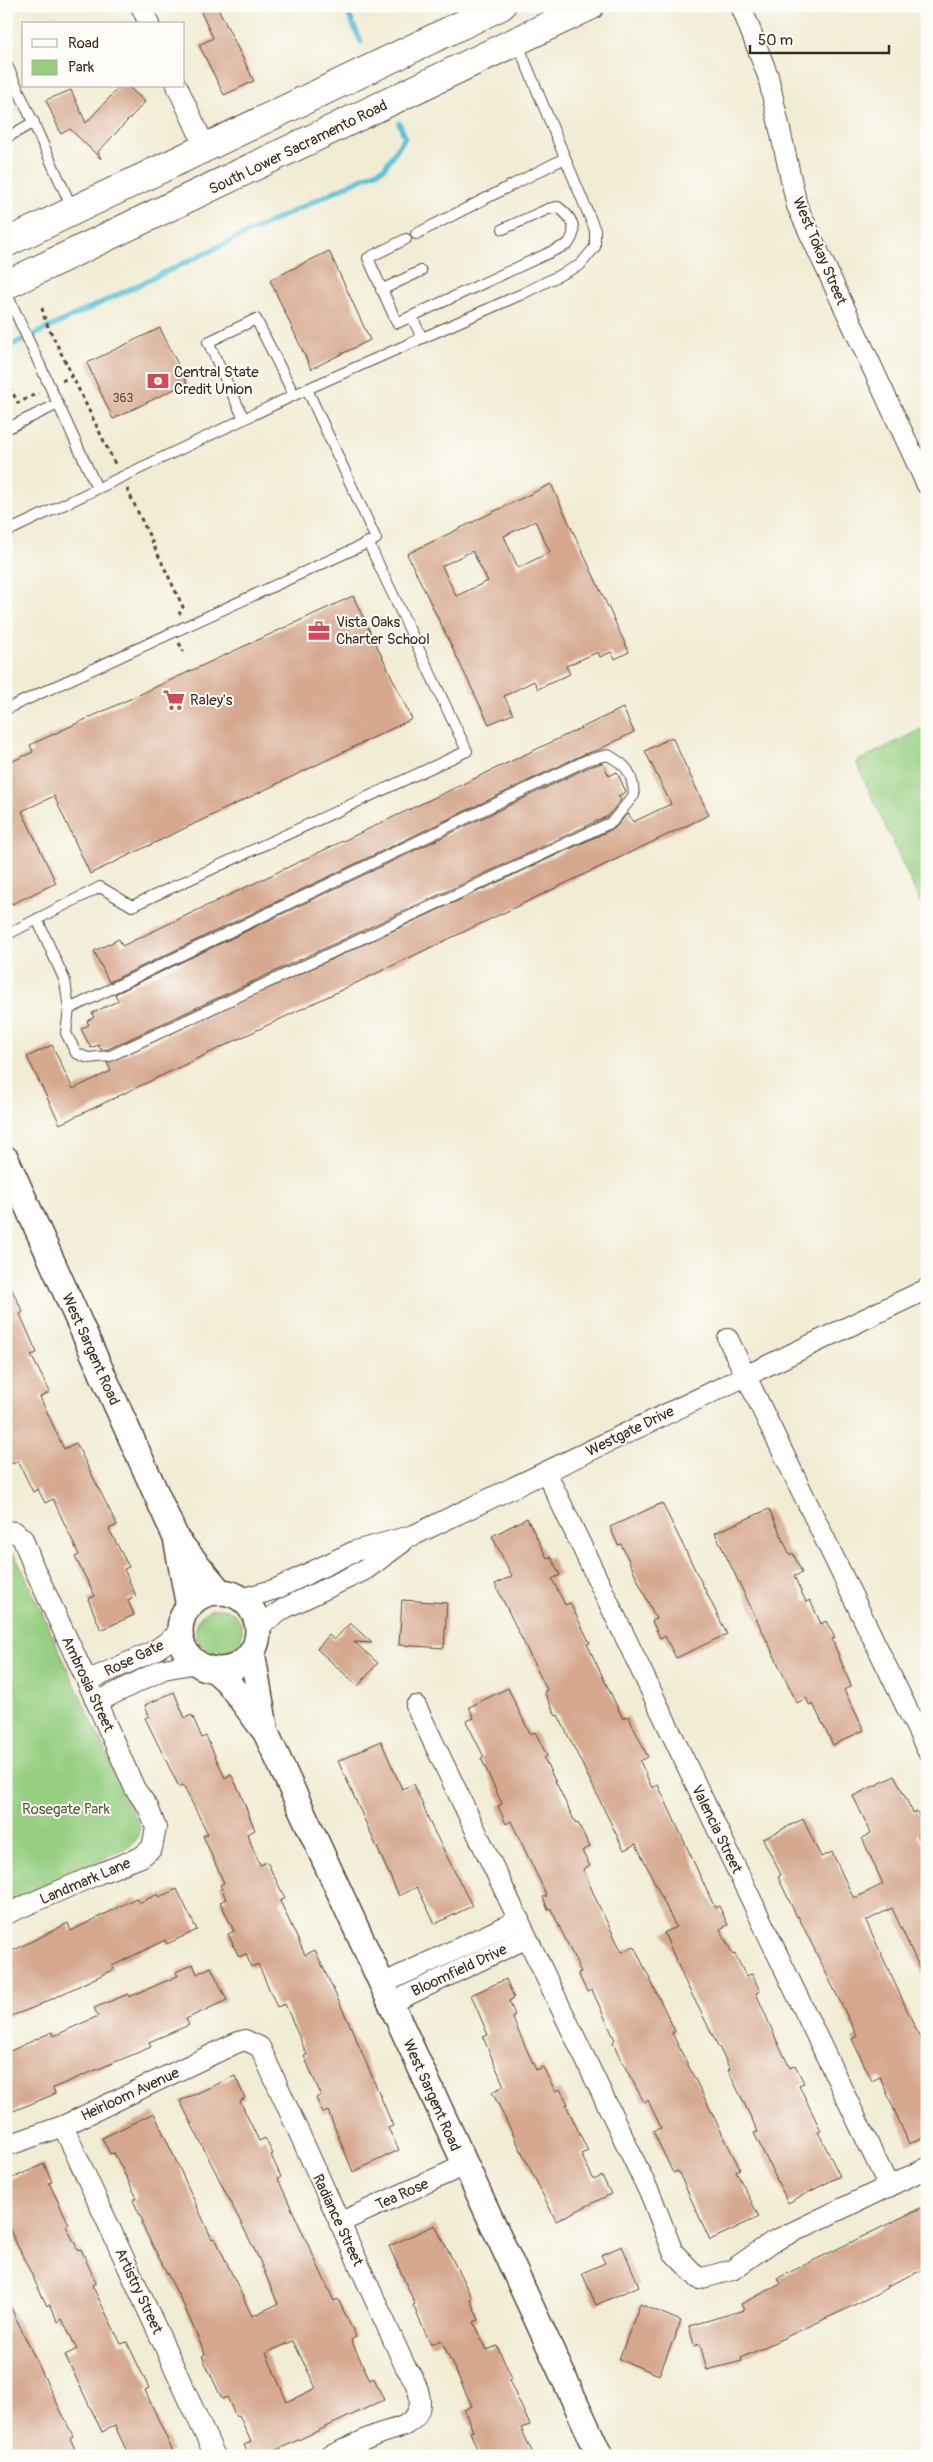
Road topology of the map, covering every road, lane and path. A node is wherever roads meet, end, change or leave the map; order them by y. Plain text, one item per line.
1 (141, 6) edge
2 (501, 6) edge
3 (590, 6) edge
4 (741, 6) edge
5 (148, 22) edge
6 (517, 42) junction
7 (6, 63) edge
8 (178, 88) edge
9 (34, 122) junction
10 (6, 138) edge
11 (205, 147) junction
12 (565, 158) junction
13 (158, 170) junction
14 (73, 211) junction
15 (504, 229) dead end
16 (6, 243) edge
17 (6, 265) edge
18 (421, 271) dead end
19 (6, 286) edge
20 (381, 290) junction
21 (6, 292) edge
22 (42, 308) dead end
23 (412, 317) junction
24 (422, 338) junction
25 (307, 389) junction
26 (294, 395) junction
27 (58, 404) junction
28 (244, 419) junction
29 (6, 429) edge
30 (121, 477) junction
31 (927, 485) edge
32 (97, 488) junction
33 (6, 532) edge
34 (368, 542) junction
35 (174, 632) junction
36 (184, 652) dead end
37 (6, 708) edge
38 (37, 920) junction
39 (6, 935) edge
40 (69, 1009) junction
41 (6, 1159) edge
42 (927, 1289) edge
43 (728, 1339) dead end
44 (745, 1375) junction
45 (546, 1472) junction
46 (11, 1532) edge
47 (414, 1535) junction
48 (176, 1538) junction
49 (231, 1596) junction
50 (188, 1607) junction
51 (258, 1627) junction
52 (180, 1633) junction
53 (252, 1652) junction
54 (206, 1667) junction
55 (88, 1680) junction
56 (97, 1702) junction
57 (416, 1706) dead end
58 (266, 1732) junction
59 (925, 1741) edge
60 (155, 1838) joint
61 (6, 1914) edge
62 (523, 1929) junction
63 (386, 1993) junction
64 (252, 2042) joint
65 (63, 2126) junction
66 (6, 2146) edge
67 (464, 2165) junction
68 (927, 2168) edge
69 (889, 2187) junction
70 (339, 2222) junction
71 (215, 2456) edge
72 (330, 2456) edge
73 (600, 2456) edge

1 - 5 street
2 - 11 main road
3 - 6 main road, South Lower Sacramento Road
4 - 31 street, West Tokay Street
6 - 12 lane
6 - 19 main road, South Lower Sacramento Road
7 - 9 lane
8 - 11 street
9 - 10 lane
9 - 14 lane
11 - 13 main road
12 - 20 lane
12 - 24 lane
13 - 14 main road
13 - 17 main road
14 - 16 main road
15 - 23 lane
18 - 20 lane
20 - 23 lane
21 - 27 lane
22 - 30 path
23 - 24 lane
24 - 25 lane
25 - 26 lane
25 - 34 lane
26 - 28 lane
26 - 28 lane
27 - 29 lane
27 - 32 lane
28 - 30 lane
30 - 32 lane
30 - 35 path
32 - 33 lane
34 - 35 lane
34 - 38 lane
35 - 36 path
35 - 37 lane
38 - 39 lane
38 - 40 lane
40 - 40 lane
41 - 48 street, West Sargent Road
42 - 44 street, Westgate Drive
43 - 44 street
44 - 45 street, Westgate Drive
44 - 59 street
45 - 47 street, Westgate Drive
45 - 69 street, Valencia Street
46 - 55 street, Ambrosia Street
47 - 49 street, Westgate Drive
47 - 51 street, Westgate Drive
48 - 49 street, West Sargent Road
48 - 50 street, West Sargent Road
49 - 50 street
49 - 51 street
50 - 52 street
51 - 53 street
52 - 54 street
52 - 55 street, Rose Gate
53 - 54 street
53 - 58 street, West Sargent Road
54 - 56 street, Rose Gate
54 - 58 street, West Sargent Road
55 - 56 street, Ambrosia Street
56 - 60 street, Ambrosia Street
57 - 62 street
58 - 63 street, West Sargent Road
60 - 61 street, Landmark Lane
62 - 63 street, Bloomfield Drive
62 - 69 street
63 - 67 street, West Sargent Road
64 - 65 street, Heirloom Avenue
64 - 70 street, Radiance Street
65 - 66 street, Heirloom Avenue
65 - 71 street, Artistry Street
67 - 70 street, Tea Rose
67 - 73 street, West Sargent Road
68 - 69 street
70 - 72 street, Radiance Street

